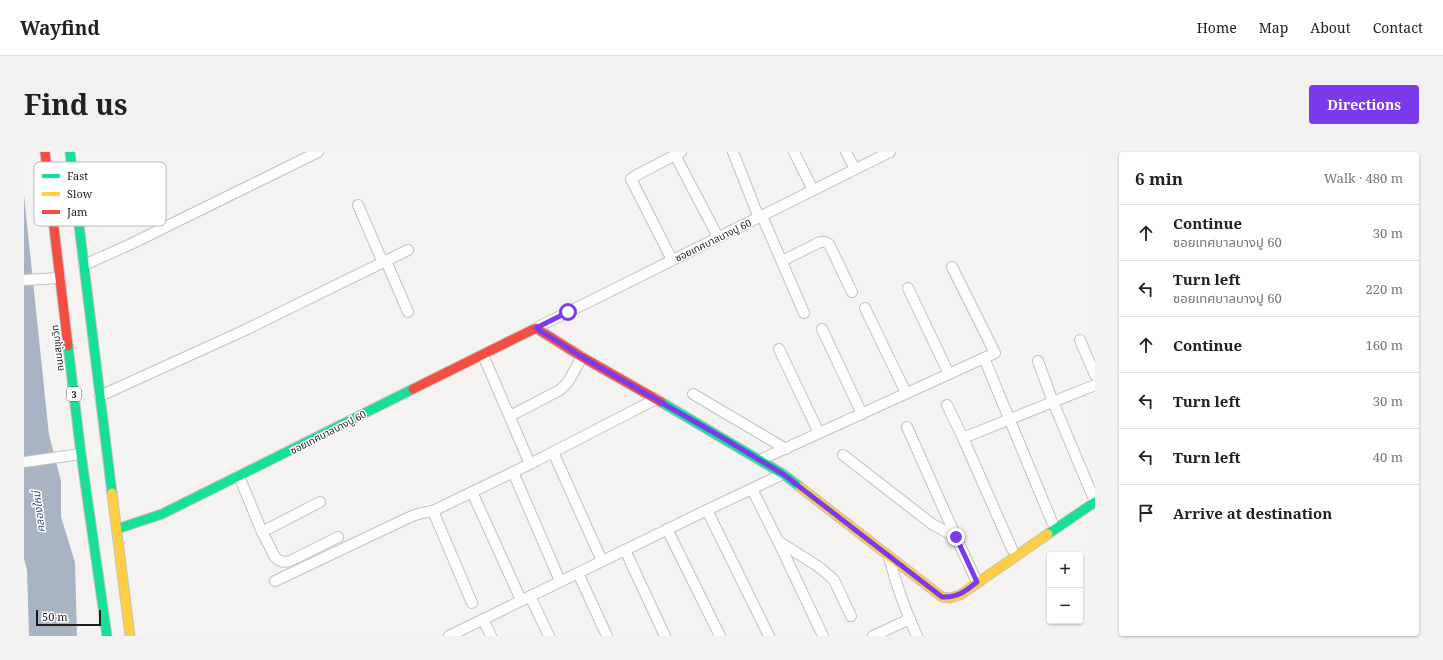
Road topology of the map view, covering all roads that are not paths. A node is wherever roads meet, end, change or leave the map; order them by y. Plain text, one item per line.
1 (45, 152) edge
2 (70, 152) edge
3 (318, 152) edge
4 (733, 152) edge
5 (794, 152) edge
6 (846, 152) edge
7 (890, 152) edge
8 (678, 154) edge
9 (46, 162) edge
10 (71, 162) edge
11 (855, 169) junction
12 (813, 190) junction
13 (358, 205) dead end
14 (761, 217) junction
15 (54, 226) edge
16 (79, 226) edge
17 (718, 237) junction
18 (408, 250) dead end
19 (672, 260) junction
20 (782, 261) junction
21 (384, 262) junction
22 (84, 265) junction
23 (952, 267) dead end
24 (60, 278) junction
25 (24, 280) edge
26 (908, 288) dead end
27 (852, 292) dead end
28 (865, 308) dead end
29 (408, 312) dead end
30 (804, 313) dead end
31 (536, 328) junction
32 (822, 329) dead end
33 (1080, 340) dead end
34 (779, 349) dead end
35 (483, 354) junction
36 (582, 357) junction
37 (984, 358) junction
38 (1038, 361) dead end
39 (949, 374) junction
40 (1095, 375) edge
41 (1094, 387) edge
42 (906, 393) junction
43 (694, 394) dead end
44 (100, 396) junction
45 (656, 399) junction
46 (1053, 402) junction
47 (947, 405) dead end
48 (862, 414) junction
49 (510, 416) junction
50 (1010, 420) junction
51 (908, 427) dead end
52 (819, 433) junction
53 (963, 438) junction
54 (786, 449) junction
55 (553, 452) junction
56 (81, 454) junction
57 (843, 455) dead end
58 (760, 460) junction
59 (24, 462) edge
60 (530, 464) junction
61 (513, 472) junction
62 (783, 474) junction
63 (239, 476) junction
64 (752, 489) junction
65 (472, 492) junction
66 (1094, 499) edge
67 (320, 502) dead end
68 (707, 510) junction
69 (433, 512) junction
70 (1052, 522) dead end
71 (117, 529) junction
72 (667, 529) junction
73 (262, 532) junction
74 (338, 536) dead end
75 (956, 537) junction
76 (778, 541) junction
77 (625, 550) junction
78 (1012, 550) dead end
79 (889, 557) junction
80 (602, 561) junction
81 (578, 573) junction
82 (276, 581) dead end
83 (560, 581) junction
84 (977, 582) junction
85 (525, 598) junction
86 (472, 603) dead end
87 (851, 616) dead end
88 (483, 619) junction
89 (910, 619) junction
90 (107, 636) edge
91 (130, 636) edge
92 (449, 636) edge
93 (491, 636) edge
94 (549, 636) edge
95 (607, 636) edge
96 (665, 636) edge
97 (720, 636) edge
98 (769, 636) edge
99 (822, 636) edge
100 (873, 636) edge
101 (917, 636) edge

1 - 9 main road, ถนนสุขุมวิท / 3
2 - 10 main road
3 - 22 street
4 - 14 street
5 - 12 street
6 - 11 street
7 - 11 street, ซอยเทศบาลบางปู 60
8 - 17 street
8 - 19 street
11 - 12 street, ซอยเทศบาลบางปู 60
12 - 14 street, ซอยเทศบาลบางปู 60
13 - 21 street
14 - 17 street, ซอยเทศบาลบางปู 60
14 - 20 street
15 - 24 main road, ถนนสุขุมวิท / 3
16 - 22 main road
17 - 19 street, ซอยเทศบาลบางปู 60
18 - 21 street
19 - 31 street, ซอยเทศบาลบางปู 60
20 - 27 street
20 - 30 street
21 - 29 street
21 - 44 street
22 - 44 main road
23 - 37 street
24 - 25 street
24 - 56 main road, ถนนสุขุมวิท / 3
26 - 39 street
28 - 42 street
31 - 35 main road, ซอยเทศบาลบางปู 60
31 - 36 main road
32 - 48 street
33 - 40 street
34 - 52 street
35 - 49 street
35 - 63 main road, ซอยเทศบาลบางปู 60
36 - 45 main road
36 - 49 street
37 - 39 street
37 - 50 street
38 - 46 street
39 - 42 street
41 - 46 street
42 - 48 street
43 - 54 street
44 - 71 main road
45 - 55 street
45 - 58 main road
46 - 50 street
46 - 66 street
47 - 53 street
48 - 52 street
49 - 60 street
50 - 53 street
50 - 70 street
51 - 75 street
52 - 54 street
53 - 78 street
54 - 58 street
55 - 60 street
55 - 80 street
56 - 59 street
56 - 90 main road, ถนนสุขุมวิท / 3
57 - 75 street
58 - 62 main road
60 - 61 street
61 - 65 street
61 - 83 street
62 - 64 street
62 - 79 main road
63 - 71 main road, ซอยเทศบาลบางปู 60
63 - 73 street
64 - 68 street
64 - 76 street
65 - 69 street
65 - 85 street
66 - 84 main road
67 - 73 street
68 - 72 street
68 - 98 street
69 - 82 street
69 - 86 street
71 - 91 main road
72 - 77 street
72 - 97 street
73 - 74 street
75 - 84 street
76 - 87 street
76 - 99 street
77 - 80 street
77 - 96 street
79 - 84 main road
79 - 89 street
80 - 81 street
81 - 83 street
81 - 95 street
83 - 85 street
85 - 88 street
85 - 94 street
88 - 92 street
88 - 93 street
89 - 100 street
89 - 101 street

